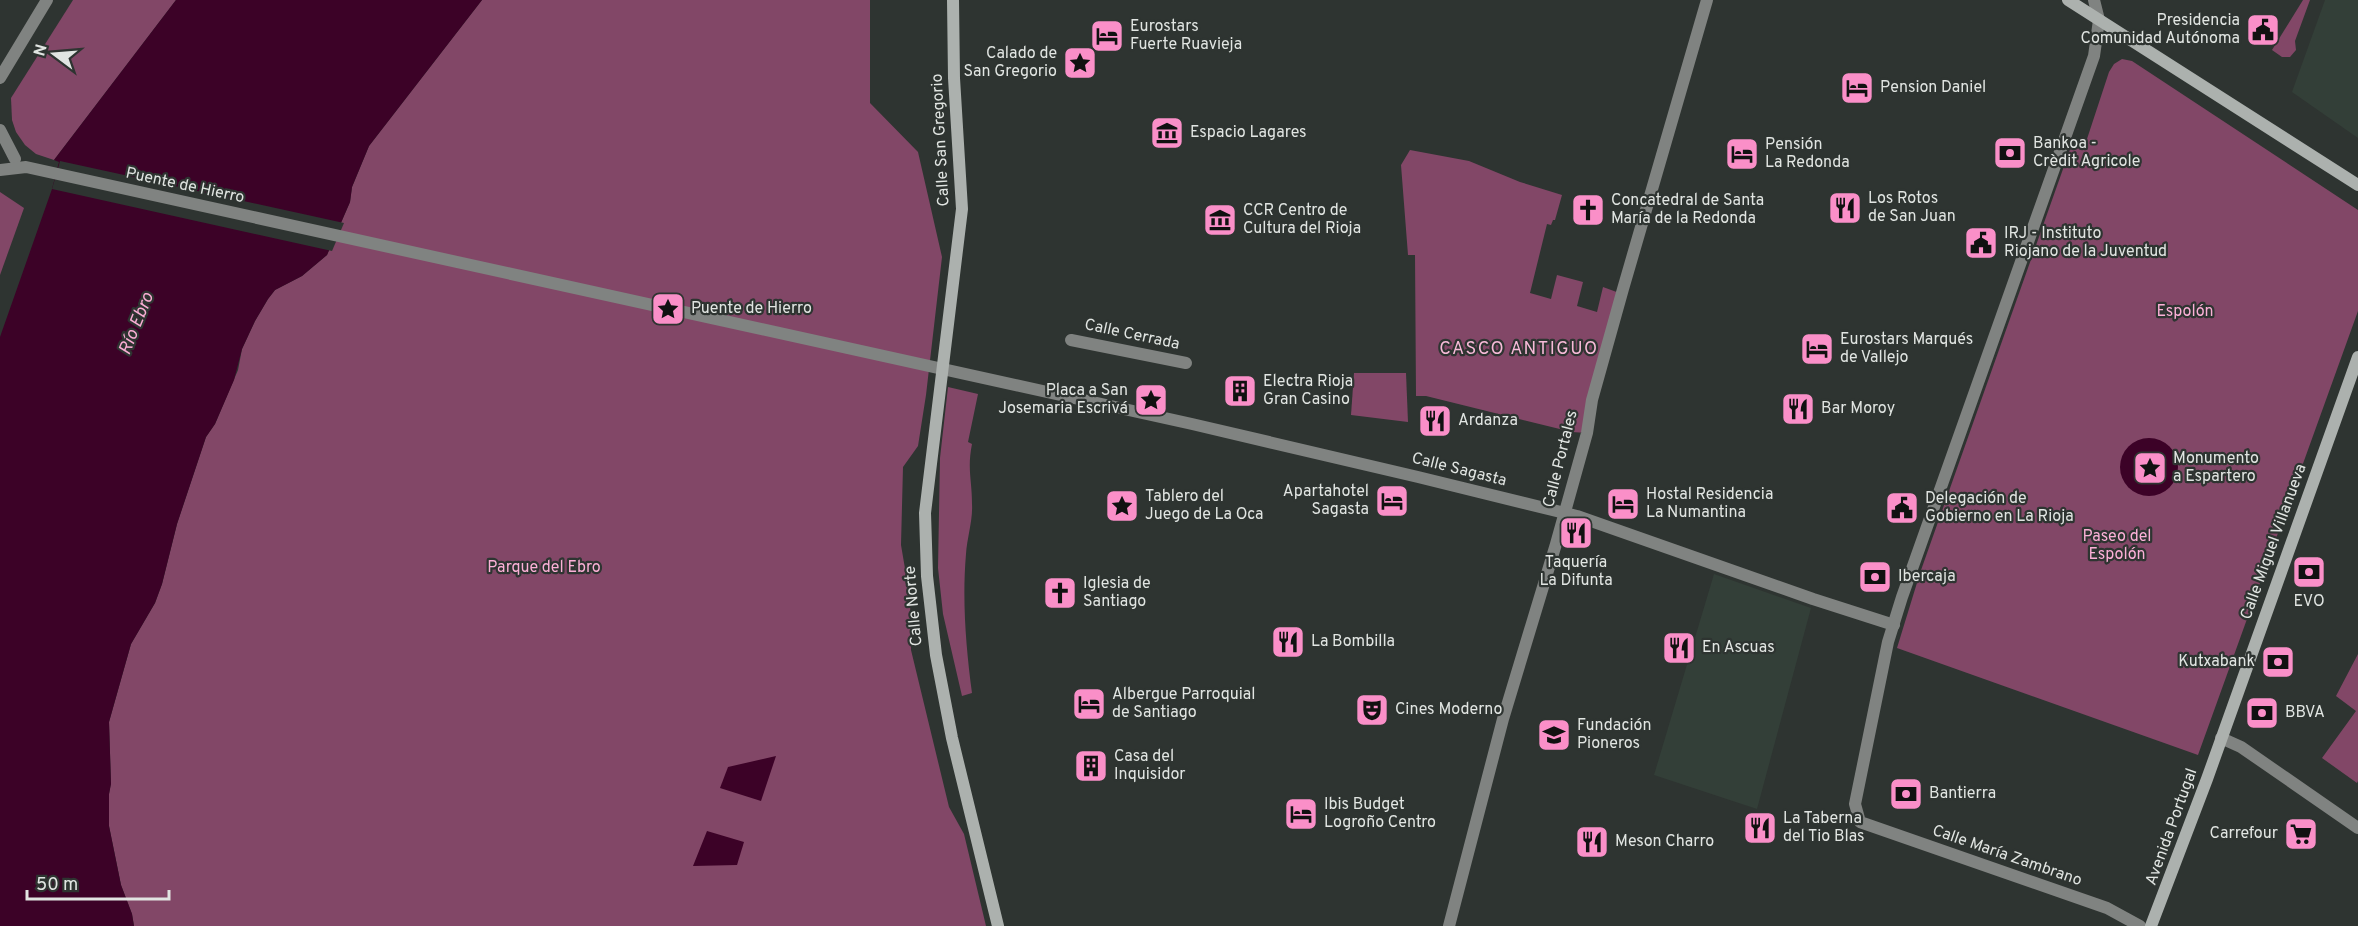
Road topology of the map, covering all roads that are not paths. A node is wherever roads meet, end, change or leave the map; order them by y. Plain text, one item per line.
1 (47, 0) edge
2 (953, 0) edge
3 (1707, 0) edge
4 (2068, 0) edge
5 (2094, 0) edge
6 (2099, 20) junction
7 (0, 78) edge
8 (0, 130) edge
9 (0, 154) edge
10 (15, 159) junction
11 (26, 167) junction
12 (1, 169) edge
13 (2358, 185) edge
14 (955, 279) joint
15 (1071, 340) dead end
16 (2358, 357) edge
17 (1186, 363) dead end
18 (1006, 384) joint
19 (1564, 512) junction
20 (1894, 624) junction
21 (2222, 738) junction
22 (2358, 828) edge
23 (998, 926) edge
24 (1449, 926) edge
25 (2140, 926) edge
26 (2151, 926) edge

1 - 7 street
2 - 14 main road, Calle San Gregorio
3 - 19 street, Calle Portales
4 - 6 main road
5 - 6 street
6 - 13 main road
6 - 20 street
8 - 10 street
9 - 10 street
10 - 11 street
11 - 12 street
11 - 18 street, Puente de Hierro
14 - 23 main road, Calle Norte
15 - 17 street, Calle Cerrada
16 - 21 main road, Calle Miguel Villanueva
18 - 19 street, Calle Sagasta
19 - 20 street, Calle Sagasta
19 - 24 street, Calle Portales
20 - 25 street, Calle María Zambrano
21 - 22 street
21 - 26 main road, Avenida Portugal

